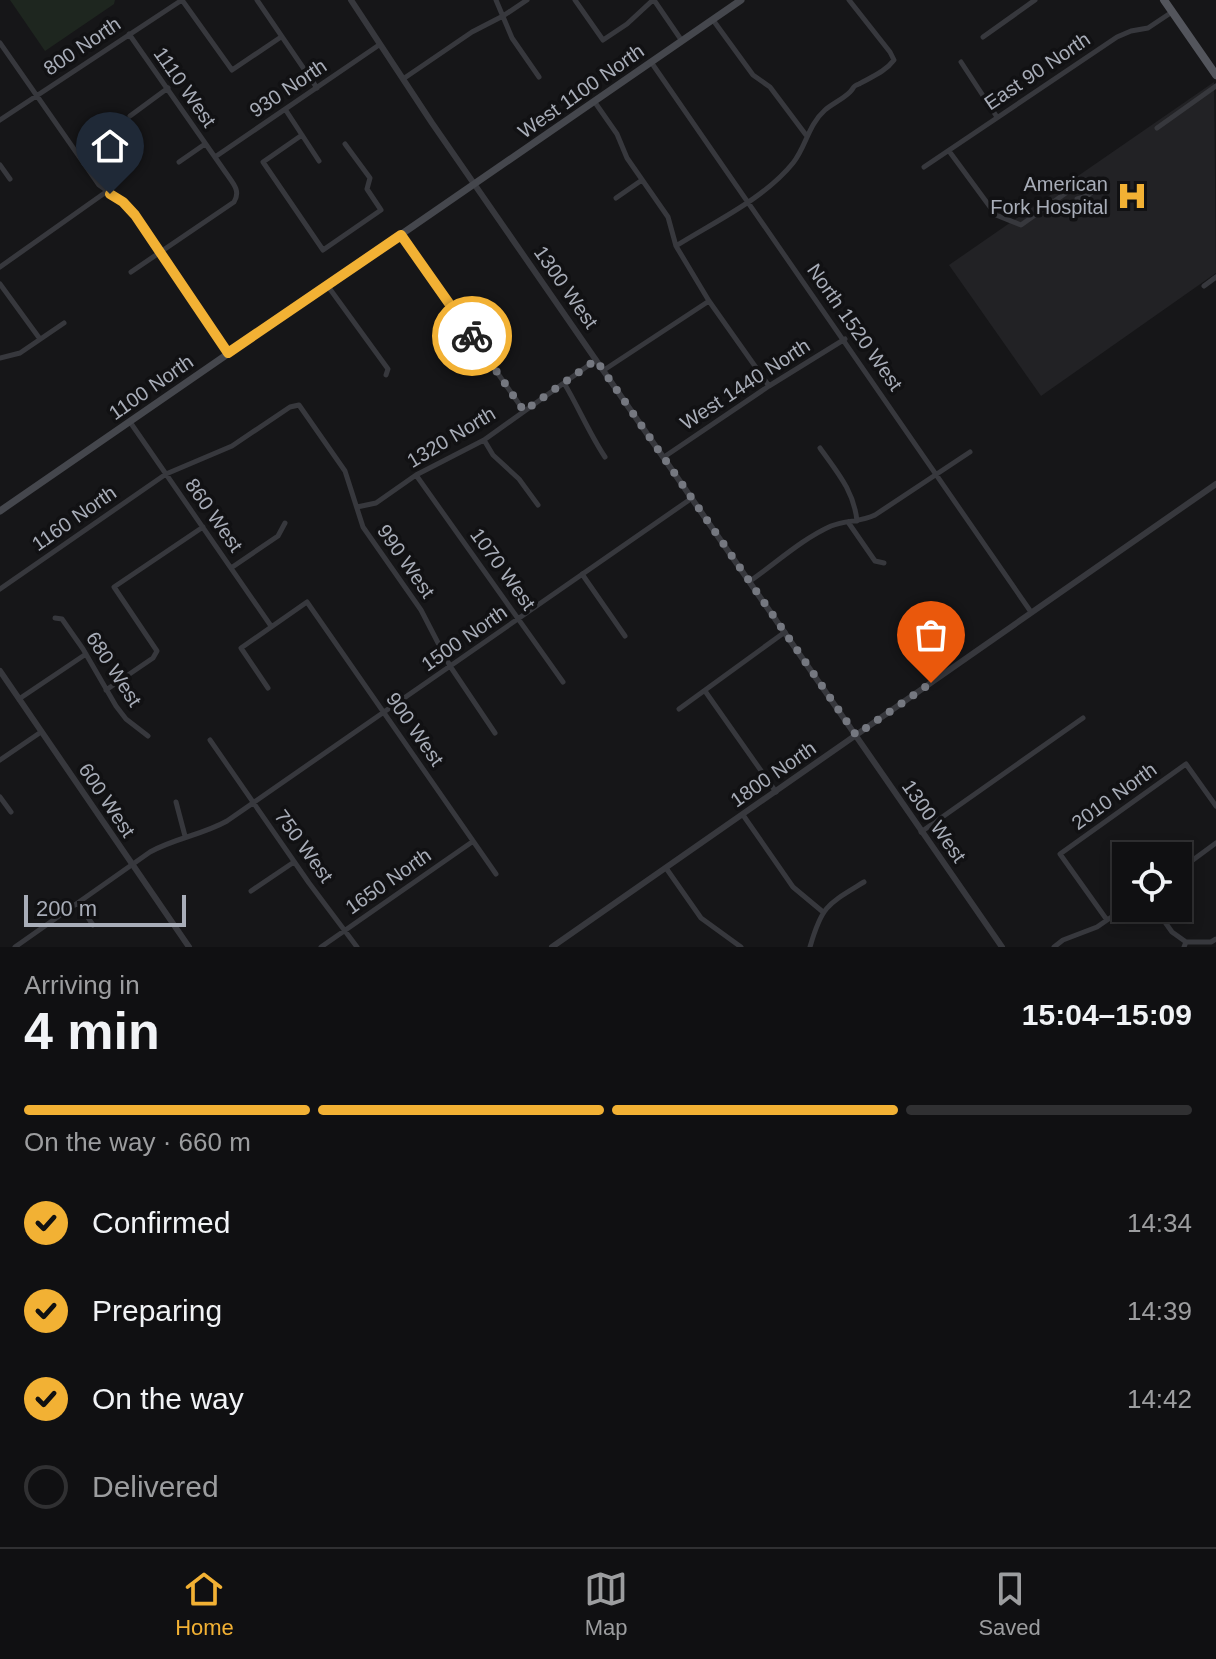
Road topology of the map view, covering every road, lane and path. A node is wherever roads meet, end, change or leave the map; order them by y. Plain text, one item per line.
1 (182, 0) edge
2 (257, 0) edge
3 (351, 0) edge
4 (496, 0) edge
5 (527, 0) edge
6 (575, 0) edge
7 (654, 0) edge
8 (741, 0) edge
9 (849, 0) edge
10 (1035, 0) edge
11 (1164, 0) edge
12 (1172, 12) junction
13 (503, 16) junction
14 (713, 20) junction
15 (129, 34) junction
16 (281, 37) junction
17 (983, 37) dead end
18 (682, 41) junction
19 (0, 43) edge
20 (379, 45) junction
21 (651, 62) junction
22 (961, 62) dead end
23 (1216, 75) edge
24 (539, 77) dead end
25 (402, 79) junction
26 (1216, 86) edge
27 (168, 88) junction
28 (317, 88) junction
29 (37, 95) junction
30 (594, 101) junction
31 (285, 109) junction
32 (130, 116) dead end
33 (997, 117) junction
34 (0, 120) edge
35 (1157, 128) dead end
36 (302, 135) junction
37 (806, 135) junction
38 (205, 144) junction
39 (345, 144) dead end
40 (949, 151) junction
41 (215, 157) junction
42 (319, 161) dead end
43 (179, 162) dead end
44 (0, 165) edge
45 (924, 167) dead end
46 (10, 179) dead end
47 (642, 180) junction
48 (475, 184) junction
49 (106, 192) junction
50 (616, 198) dead end
51 (1077, 199) dead end
52 (747, 201) junction
53 (439, 209) joint
54 (401, 235) junction
55 (676, 246) junction
56 (160, 252) junction
57 (0, 267) edge
58 (131, 272) dead end
59 (1216, 277) edge
60 (0, 284) edge
61 (327, 285) junction
62 (1204, 286) dead end
63 (709, 301) junction
64 (64, 323) dead end
65 (40, 339) junction
66 (845, 339) junction
67 (228, 353) junction
68 (0, 358) edge
69 (596, 360) junction
70 (604, 370) junction
71 (386, 375) dead end
72 (564, 383) junction
73 (769, 386) junction
74 (299, 405) joint
75 (524, 411) junction
76 (130, 422) junction
77 (484, 440) junction
78 (820, 448) dead end
79 (970, 452) dead end
80 (605, 457) dead end
81 (664, 457) junction
82 (166, 474) junction
83 (416, 475) junction
84 (938, 475) junction
85 (1216, 484) edge
86 (692, 498) junction
87 (538, 505) dead end
88 (357, 507) junction
89 (0, 511) edge
90 (857, 521) junction
91 (848, 522) junction
92 (285, 523) dead end
93 (203, 527) junction
94 (884, 563) dead end
95 (231, 568) junction
96 (582, 574) junction
97 (750, 581) junction
98 (0, 589) edge
99 (1031, 612) junction
100 (55, 618) dead end
101 (519, 619) junction
102 (271, 626) junction
103 (785, 631) junction
104 (625, 636) dead end
105 (86, 654) junction
106 (450, 666) junction
107 (0, 671) edge
108 (563, 682) dead end
109 (268, 688) dead end
110 (106, 690) junction
111 (705, 691) junction
112 (19, 699) junction
113 (679, 709) dead end
114 (384, 712) junction
115 (1083, 718) dead end
116 (41, 732) junction
117 (495, 733) dead end
118 (856, 735) junction
119 (148, 736) dead end
120 (210, 740) dead end
121 (0, 760) edge
122 (776, 792) junction
123 (0, 797) edge
124 (176, 802) dead end
125 (253, 803) junction
126 (1216, 806) edge
127 (11, 812) dead end
128 (743, 815) junction
129 (921, 832) junction
130 (185, 836) junction
131 (472, 842) junction
132 (1216, 843) edge
133 (1192, 861) edge
134 (294, 862) junction
135 (132, 865) junction
136 (666, 868) junction
137 (496, 874) dead end
138 (864, 882) dead end
139 (251, 891) dead end
140 (78, 903) junction
141 (823, 912) junction
142 (1112, 917) edge
143 (1107, 920) junction
144 (1165, 922) edge
145 (93, 925) dead end
146 (346, 930) junction
147 (1216, 939) edge
148 (24, 944) edge
149 (1185, 944) edge
150 (15, 947) edge
151 (189, 947) edge
152 (321, 947) edge
153 (357, 947) edge
154 (552, 947) edge
155 (741, 947) edge
156 (810, 947) edge
157 (1002, 947) edge
158 (1054, 947) edge

1 - 15 street, 800 North
1 - 16 street
2 - 16 street
3 - 20 street, 1300 West
4 - 13 street
5 - 13 street
6 - 7 street
7 - 18 street
8 - 14 main road, West 1100 North
9 - 37 street
10 - 17 street
11 - 12 main road
12 - 23 main road
12 - 33 street, East 90 North
13 - 24 street
13 - 25 street
14 - 18 main road, West 1100 North
14 - 37 street
15 - 27 street, 1110 West
15 - 29 street, 800 North
16 - 28 street
18 - 21 main road, West 1100 North
19 - 29 street
20 - 25 street, 1300 West
20 - 28 street, 930 North
21 - 30 main road, West 1100 North
21 - 52 street, North 1520 West
22 - 33 street
25 - 48 street, 1300 West
26 - 35 street
27 - 32 street
27 - 38 street, 1110 West
28 - 31 street, 930 North
29 - 34 street, 800 North
29 - 49 street
30 - 47 street
30 - 48 main road, West 1100 North
31 - 36 street
31 - 41 street, 930 North
33 - 40 street, East 90 North
36 - 39 street
36 - 42 street
37 - 52 street
38 - 41 street, 1110 West
38 - 43 street
40 - 45 street, East 90 North
40 - 51 street
41 - 56 street, 1110 West
44 - 46 street
47 - 50 street
47 - 55 street
48 - 53 main road, West 1100 North
48 - 69 street, 1300 West
49 - 56 street
49 - 57 street
52 - 55 street
52 - 66 street, North 1520 West
53 - 54 main road, 1100 North
54 - 61 main road, 1100 North
54 - 75 street
55 - 63 street
56 - 58 street
56 - 67 street
59 - 62 street
60 - 65 street
61 - 67 main road, 1100 North
61 - 71 street
63 - 70 street
63 - 73 street
64 - 65 street
65 - 68 street
66 - 73 street, West 1440 North
66 - 84 street, North 1520 West
67 - 76 main road, 1100 North
69 - 70 street, 1300 West
69 - 72 street, 1320 North
70 - 81 street, 1300 West
72 - 75 street, 1320 North
72 - 80 street
73 - 81 street, West 1440 North
74 - 82 street, 1160 North
74 - 88 street, 990 West
75 - 77 street, 1320 North
76 - 82 street, 860 West
76 - 89 main road, 1100 North
77 - 83 street, 1320 North
77 - 87 street
78 - 90 street
79 - 84 street
81 - 86 street, 1300 West
82 - 93 street, 860 West
82 - 98 street, 1160 North
83 - 88 street, 1320 North
83 - 101 street, 1070 West
84 - 90 street
84 - 99 street, North 1520 West
85 - 99 street, 1800 North
86 - 96 street, 1500 North
86 - 97 street, 1300 West
88 - 106 street, 990 West
90 - 91 street
91 - 94 street
91 - 97 street
92 - 95 street
93 - 95 street, 860 West
93 - 110 street
95 - 102 street, 860 West
96 - 101 street, 1500 North
96 - 104 street
97 - 103 street, 1300 West
99 - 118 street, 1800 North
100 - 105 street, 680 West
101 - 106 street, 1500 North
101 - 108 street, 1070 West
102 - 109 street
102 - 114 street, 900 West
103 - 111 street
103 - 118 street, 1300 West
105 - 110 street, 680 West
105 - 112 street
106 - 114 street, 1500 North
106 - 117 street, 990 West
107 - 112 street, 600 West
110 - 119 street, 680 West
111 - 113 street
111 - 122 street
112 - 116 street, 600 West
114 - 125 street, 1500 North
114 - 131 street, 900 West
115 - 129 street
116 - 121 street
116 - 135 street, 600 West
118 - 122 street, 1800 North
118 - 129 street, 1300 West
120 - 125 street, 750 West
122 - 128 street, 1800 North
123 - 127 street
124 - 130 street
125 - 130 street, 1500 North
125 - 134 street, 750 West
126 - 143 street, 2010 North
128 - 136 street, 1800 North
128 - 141 street
129 - 157 street, 1300 West
130 - 135 street, 1500 North
131 - 137 street, 900 West
131 - 146 street, 1650 North
132 - 133 street
134 - 139 street
134 - 146 street, 750 West
135 - 140 street, 1500 North
135 - 151 street, 600 West
136 - 154 street, 1800 North
136 - 155 street
138 - 141 street
140 - 145 street
140 - 148 street, 1500 North
141 - 156 street
142 - 143 street
143 - 158 street
144 - 149 street
146 - 152 street, 1650 North
146 - 153 street, 750 West
147 - 149 street
148 - 150 street, 1500 North

